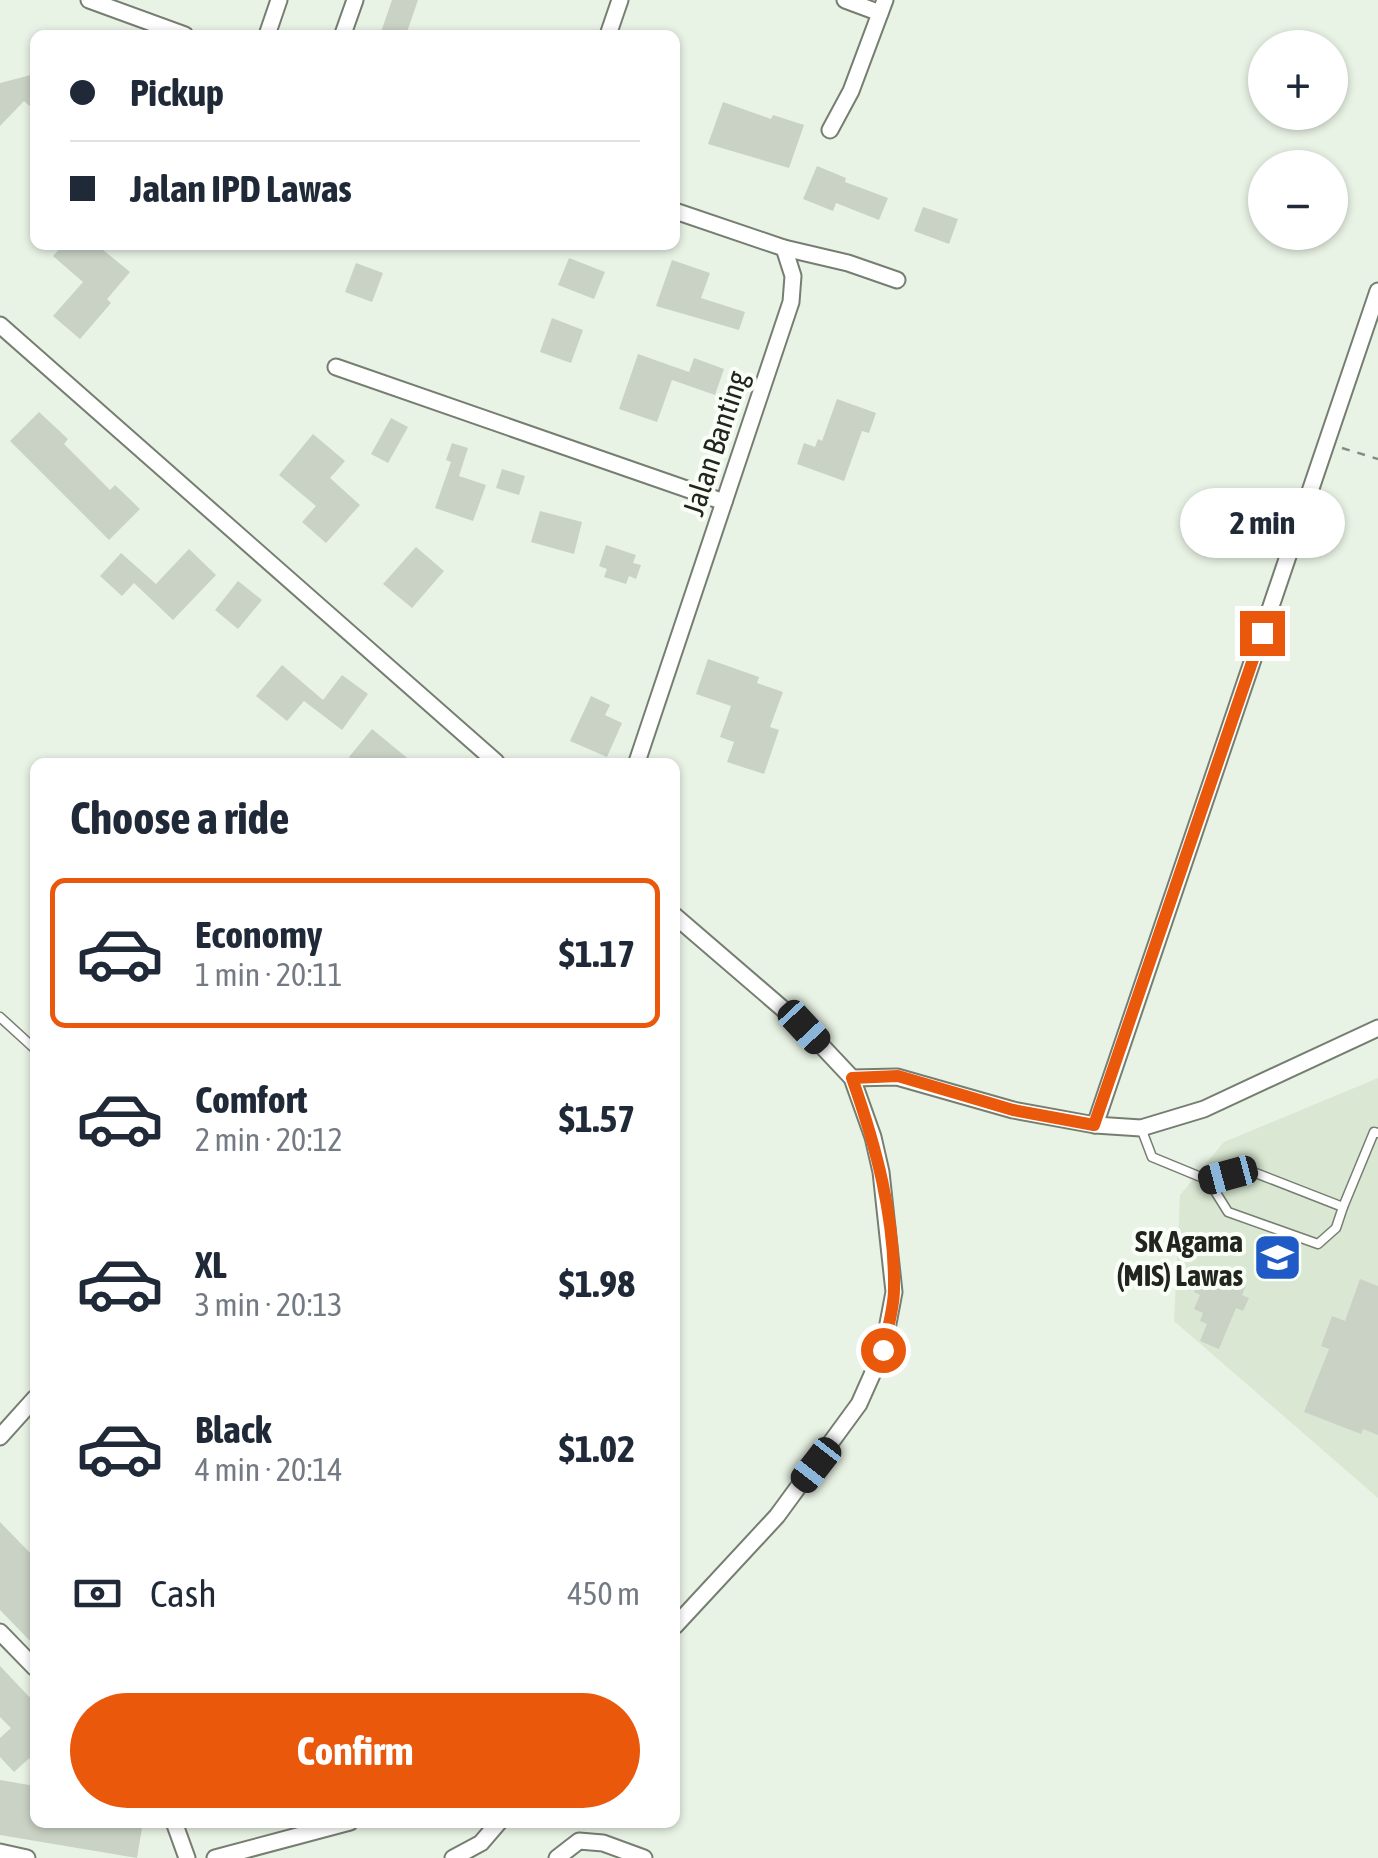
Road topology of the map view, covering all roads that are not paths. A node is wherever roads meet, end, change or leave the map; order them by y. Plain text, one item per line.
1 (89, 0) edge
2 (279, 0) edge
3 (354, 0) edge
4 (620, 0) edge
5 (845, 0) edge
6 (882, 6) edge
7 (171, 30) edge
8 (269, 30) edge
9 (344, 30) edge
10 (610, 30) edge
11 (830, 130) dead end
12 (680, 213) edge
13 (784, 248) junction
14 (898, 280) dead end
15 (1378, 290) edge
16 (0, 325) edge
17 (336, 367) dead end
18 (724, 502) junction
19 (491, 758) edge
20 (638, 758) edge
21 (680, 920) edge
22 (0, 1017) edge
23 (1378, 1028) edge
24 (30, 1044) edge
25 (852, 1078) junction
26 (1094, 1125) junction
27 (1141, 1128) junction
28 (1378, 1134) edge
29 (1208, 1180) junction
30 (1343, 1207) junction
31 (30, 1404) edge
32 (0, 1437) edge
33 (680, 1621) edge
34 (0, 1632) edge
35 (30, 1663) edge
36 (176, 1828) edge
37 (328, 1828) edge
38 (495, 1828) edge
39 (480, 1850) edge
40 (0, 1852) edge
41 (27, 1858) edge
42 (187, 1858) edge
43 (215, 1858) edge
44 (454, 1858) edge
45 (557, 1858) edge
46 (644, 1858) edge

1 - 7 street
2 - 8 street
3 - 9 street
4 - 10 street
5 - 6 street
6 - 11 street
12 - 13 street
13 - 14 street
13 - 18 street, Jalan Banting
15 - 26 street
16 - 19 street
17 - 18 street
18 - 20 street, Jalan Banting
21 - 25 street
22 - 24 lane
23 - 27 street
25 - 26 street
25 - 33 street
26 - 27 street
27 - 29 lane
28 - 30 lane
29 - 30 lane
29 - 30 lane
31 - 32 street
34 - 35 street
36 - 42 street
37 - 43 street
38 - 39 street
39 - 44 street
40 - 41 street
45 - 46 street

